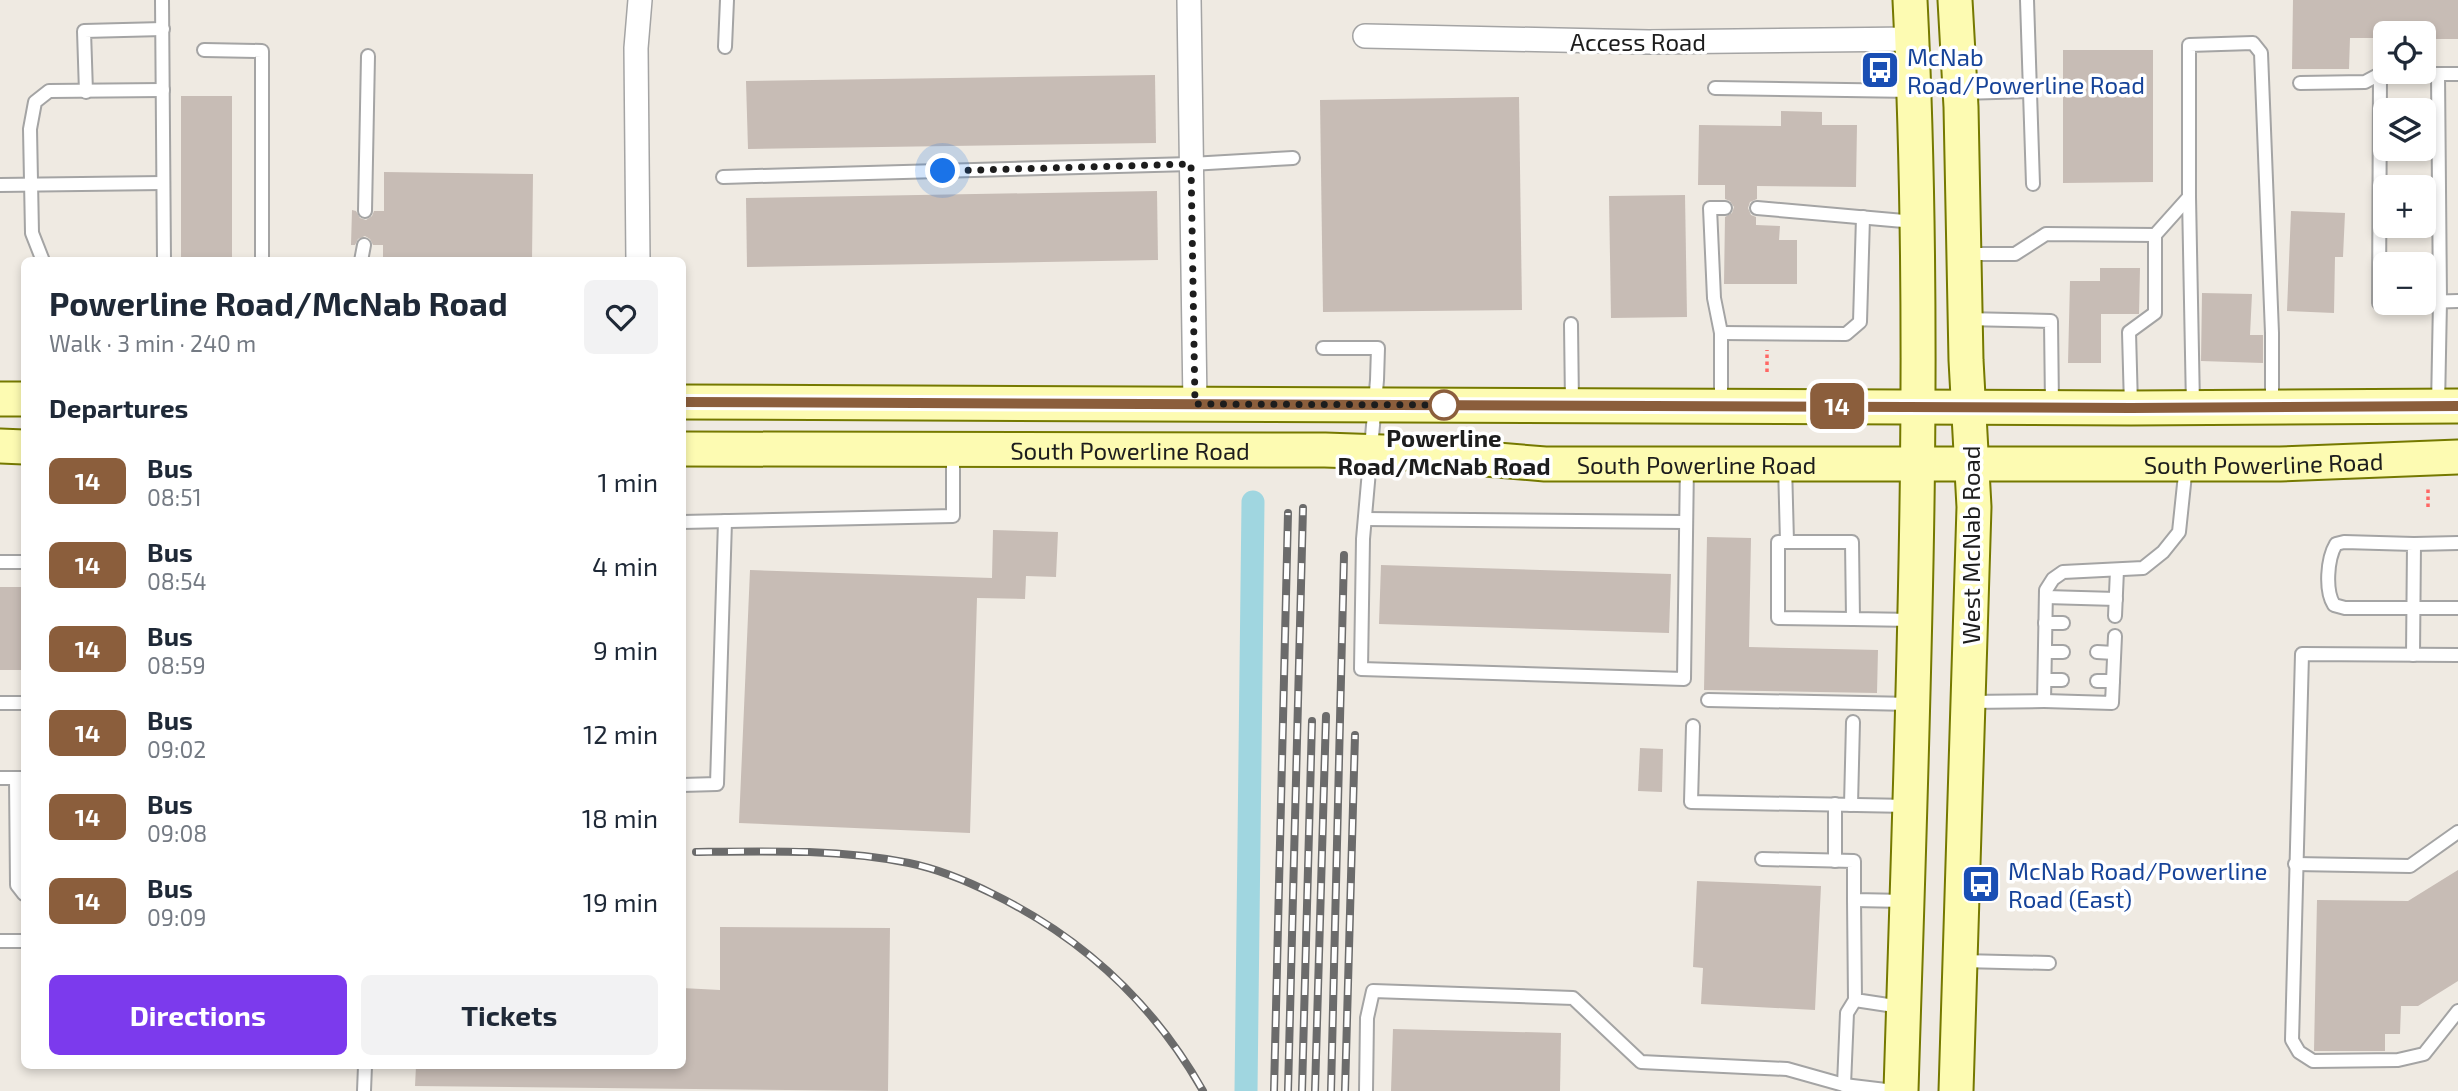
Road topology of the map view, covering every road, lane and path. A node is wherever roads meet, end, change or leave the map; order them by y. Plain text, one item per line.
1 (162, 0) edge
2 (640, 0) edge
3 (727, 0) edge
4 (1189, 0) edge
5 (1910, 0) edge
6 (1955, 0) edge
7 (2027, 0) edge
8 (163, 29) junction
9 (1365, 36) dead end
10 (1912, 39) junction
11 (725, 47) dead end
12 (204, 50) dead end
13 (368, 56) dead end
14 (2438, 74) joint
15 (2458, 74) edge
16 (2373, 78) edge
17 (2300, 83) dead end
18 (2380, 84) edge
19 (1715, 88) dead end
20 (163, 90) junction
21 (1914, 90) junction
22 (2031, 91) junction
23 (86, 92) junction
24 (1960, 93) junction
25 (1293, 158) dead end
26 (1191, 164) junction
27 (723, 177) dead end
28 (163, 183) junction
29 (2033, 184) dead end
30 (0, 185) edge
31 (32, 185) junction
32 (2189, 197) junction
33 (1725, 208) dead end
34 (1757, 208) dead end
35 (365, 211) dead end
36 (1863, 217) junction
37 (1916, 222) junction
38 (2155, 235) junction
39 (364, 244) dead end
40 (2379, 252) edge
41 (1964, 254) junction
42 (41, 257) edge
43 (164, 257) edge
44 (262, 257) edge
45 (362, 257) edge
46 (638, 257) edge
47 (2458, 301) edge
48 (2436, 302) edge
49 (2440, 302) junction
50 (1965, 319) junction
51 (1572, 324) dead end
52 (1721, 333) junction
53 (1323, 348) dead end
54 (1768, 351) dead end
55 (1768, 372) dead end
56 (0, 399) edge
57 (21, 399) edge
58 (686, 402) edge
59 (1195, 404) junction
60 (1375, 405) junction
61 (1572, 406) junction
62 (1721, 406) junction
63 (1917, 406) junction
64 (1968, 406) junction
65 (2193, 406) junction
66 (2052, 407) junction
67 (2272, 407) junction
68 (2448, 407) edge
69 (2131, 408) junction
70 (0, 446) edge
71 (21, 447) edge
72 (686, 449) edge
73 (953, 450) junction
74 (1371, 451) junction
75 (2458, 457) edge
76 (1785, 463) junction
77 (1688, 464) junction
78 (1917, 464) junction
79 (2186, 464) junction
80 (1972, 465) junction
81 (2428, 486) dead end
82 (2428, 507) dead end
83 (1364, 519) junction
84 (725, 521) junction
85 (686, 522) edge
86 (1686, 522) junction
87 (1787, 542) junction
88 (2458, 543) edge
89 (2414, 544) junction
90 (0, 562) edge
91 (21, 562) edge
92 (2117, 569) junction
93 (2046, 597) junction
94 (2116, 599) junction
95 (2458, 608) edge
96 (2412, 609) junction
97 (2115, 616) dead end
98 (1853, 619) junction
99 (1915, 620) junction
100 (2045, 623) junction
101 (2063, 623) dead end
102 (2115, 636) dead end
103 (2045, 652) junction
104 (2063, 652) dead end
105 (2097, 652) dead end
106 (2114, 653) junction
107 (2413, 655) junction
108 (2458, 655) edge
109 (2045, 680) junction
110 (2062, 680) dead end
111 (2097, 681) dead end
112 (2113, 681) junction
113 (1708, 701) dead end
114 (2044, 701) junction
115 (1968, 702) junction
116 (0, 703) edge
117 (21, 703) edge
118 (1912, 704) junction
119 (1853, 722) dead end
120 (1693, 726) dead end
121 (0, 778) edge
122 (20, 778) edge
123 (686, 785) edge
124 (1835, 804) junction
125 (1851, 805) junction
126 (1909, 806) junction
127 (2458, 832) edge
128 (1762, 859) dead end
129 (1835, 861) junction
130 (2295, 864) junction
131 (21, 890) edge
132 (1854, 900) junction
133 (1906, 901) junction
134 (0, 941) edge
135 (21, 941) edge
136 (1960, 961) junction
137 (2049, 963) dead end
138 (1855, 1000) junction
139 (1903, 1008) junction
140 (2458, 1012) edge
141 (365, 1069) edge
142 (1844, 1085) junction
143 (364, 1091) edge
144 (1366, 1091) edge
145 (1894, 1091) edge
146 (1900, 1091) edge
147 (1956, 1091) edge

1 - 8 lane
2 - 46 street
3 - 11 lane
4 - 26 street
5 - 10 main road
6 - 24 main road, West McNab Road
7 - 22 lane
8 - 20 lane
8 - 23 lane
9 - 10 street, Access Road
10 - 21 main road
12 - 44 lane
13 - 35 lane
14 - 15 lane
14 - 49 lane
16 - 17 lane
18 - 40 lane
19 - 21 lane
20 - 23 lane
20 - 28 lane
21 - 37 main road
22 - 24 lane
22 - 29 lane
23 - 31 lane
24 - 41 main road, West McNab Road
25 - 26 lane
26 - 27 lane
26 - 59 street
28 - 31 lane
28 - 43 lane
30 - 31 lane
31 - 42 lane
32 - 38 lane
32 - 65 lane
32 - 67 lane
33 - 52 lane
34 - 36 lane
36 - 37 lane
36 - 52 lane
37 - 63 main road
38 - 41 lane
38 - 69 lane
39 - 45 lane
41 - 50 main road, West McNab Road
47 - 49 lane
48 - 49 lane
49 - 68 lane
50 - 64 main road, West McNab Road
50 - 66 lane
51 - 61 lane
52 - 62 lane
53 - 60 lane
54 - 55 path
56 - 57 main road
58 - 59 main road, South Powerline Road
59 - 60 main road, South Powerline Road
60 - 61 main road, South Powerline Road
60 - 74 lane
61 - 62 main road, South Powerline Road
62 - 63 main road, South Powerline Road
63 - 64 main road, South Powerline Road
63 - 78 main road
64 - 66 main road, South Powerline Road
64 - 80 main road, West McNab Road
65 - 67 main road, South Powerline Road
65 - 69 main road, South Powerline Road
66 - 69 main road, South Powerline Road
67 - 68 main road, South Powerline Road
70 - 71 main road
72 - 73 main road, South Powerline Road
73 - 74 main road, South Powerline Road
73 - 84 lane
74 - 77 main road, South Powerline Road
74 - 83 lane
75 - 79 main road, South Powerline Road
76 - 77 main road, South Powerline Road
76 - 78 main road, South Powerline Road
76 - 87 lane
77 - 86 lane
78 - 80 main road, South Powerline Road
78 - 99 main road
79 - 80 main road, South Powerline Road
79 - 92 lane
80 - 115 main road, West McNab Road
81 - 82 path
83 - 86 lane
83 - 86 lane
84 - 85 lane
84 - 123 lane
87 - 98 lane
87 - 98 lane
88 - 89 lane
89 - 96 lane
89 - 96 lane
90 - 91 lane
92 - 93 lane
92 - 94 lane
93 - 94 lane
93 - 100 lane
94 - 97 lane
95 - 96 lane
96 - 107 lane
98 - 99 lane
99 - 118 main road
100 - 101 lane
100 - 103 lane
102 - 106 lane
103 - 104 lane
103 - 109 lane
105 - 106 lane
106 - 112 lane
107 - 108 lane
107 - 130 lane
109 - 110 lane
109 - 114 lane
111 - 112 lane
112 - 114 lane
113 - 118 lane
114 - 115 lane
115 - 136 main road, West McNab Road
116 - 117 lane
118 - 126 main road
119 - 125 lane
120 - 124 lane
121 - 122 lane
122 - 131 lane
124 - 125 lane
124 - 129 lane
125 - 126 lane
126 - 133 main road
127 - 130 lane
128 - 129 lane
129 - 132 lane
130 - 140 lane
132 - 133 lane
132 - 138 lane
133 - 139 main road
134 - 135 lane
136 - 137 lane
136 - 147 main road, West McNab Road
138 - 139 lane
138 - 142 lane
139 - 146 main road
141 - 143 lane
142 - 144 lane
142 - 145 lane

